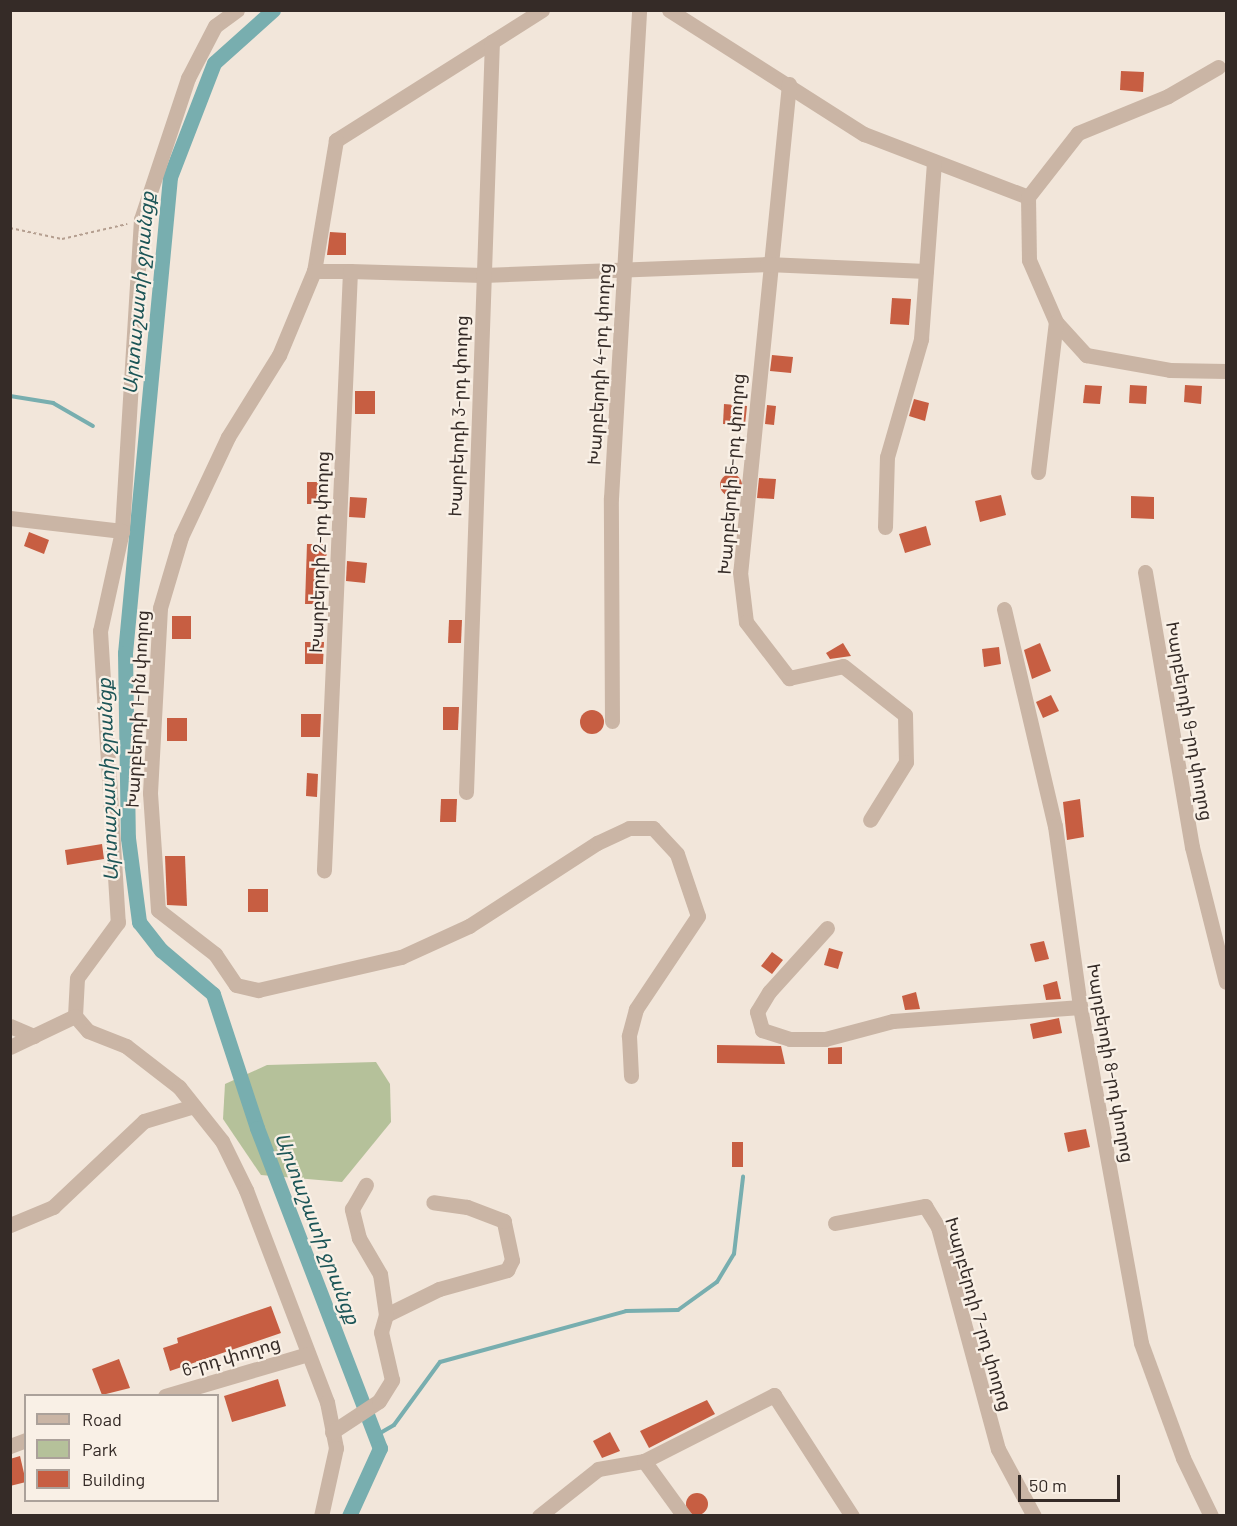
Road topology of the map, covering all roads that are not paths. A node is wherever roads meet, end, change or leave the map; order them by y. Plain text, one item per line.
1 (237, 10) edge
2 (542, 10) edge
3 (639, 10) edge
4 (669, 10) edge
5 (492, 41) junction
6 (1218, 67) dead end
7 (789, 84) junction
8 (934, 161) junction
9 (1028, 197) junction
10 (767, 264) junction
11 (314, 271) junction
12 (350, 271) junction
13 (926, 271) junction
14 (624, 272) junction
15 (483, 275) junction
16 (1056, 322) junction
17 (1227, 371) edge
18 (1038, 472) dead end
19 (10, 518) edge
20 (885, 527) dead end
21 (122, 531) junction
22 (1145, 572) dead end
23 (1004, 609) dead end
24 (612, 721) dead end
25 (466, 792) dead end
26 (870, 820) dead end
27 (324, 870) dead end
28 (827, 928) dead end
29 (1227, 982) edge
30 (1080, 1007) junction
31 (75, 1016) junction
32 (10, 1026) edge
33 (34, 1036) junction
34 (10, 1047) edge
35 (631, 1076) dead end
36 (194, 1106) junction
37 (366, 1185) dead end
38 (433, 1202) dead end
39 (835, 1222) dead end
40 (10, 1225) edge
41 (386, 1315) junction
42 (308, 1354) junction
43 (168, 1394) edge
44 (332, 1432) junction
45 (644, 1461) junction
46 (555, 1508) edge
47 (321, 1515) edge
48 (539, 1515) edge
49 (684, 1515) edge
50 (852, 1515) edge
51 (1034, 1515) edge
52 (1211, 1515) edge

1 - 21 street
2 - 5 street, Խարբերդի 1-ին փողոց
3 - 14 street, Խարբերդի 4-րդ փողոց
4 - 7 street
5 - 11 street, Խարբերդի 1-ին փողոց
5 - 15 street, Խարբերդի 3-րդ փողոց
6 - 9 street
7 - 8 street
7 - 10 street, Խարբերդի 5-րդ փողոց
8 - 9 street
8 - 13 street
9 - 16 street
10 - 13 street
10 - 14 street
10 - 26 street, Խարբերդի 5-րդ փողոց
11 - 12 street
11 - 35 street, Խարբերդի 1-ին փողոց
12 - 15 street
12 - 27 street, Խարբերդի 2-րդ փողոց
13 - 20 street
14 - 15 street
14 - 24 street, Խարբերդի 4-րդ փողոց
15 - 25 street, Խարբերդի 3-րդ փողոց
16 - 17 street
16 - 18 street
19 - 21 street
21 - 31 street
22 - 29 street, Խարբերդի 9-րդ փողոց
23 - 30 street, Խարբերդի 8-րդ փողոց
28 - 30 street
30 - 52 street, Խարբերդի 8-րդ փողոց
31 - 33 street
31 - 36 street
32 - 33 street
33 - 34 street
36 - 40 street
36 - 42 street
37 - 41 street
38 - 41 street
39 - 51 street, Խարբերդի 7-րդ փողոց
41 - 44 street
42 - 43 street, 6-րդ փողոց
42 - 44 street
44 - 47 street
45 - 46 street
45 - 49 street
45 - 50 street
46 - 48 street

